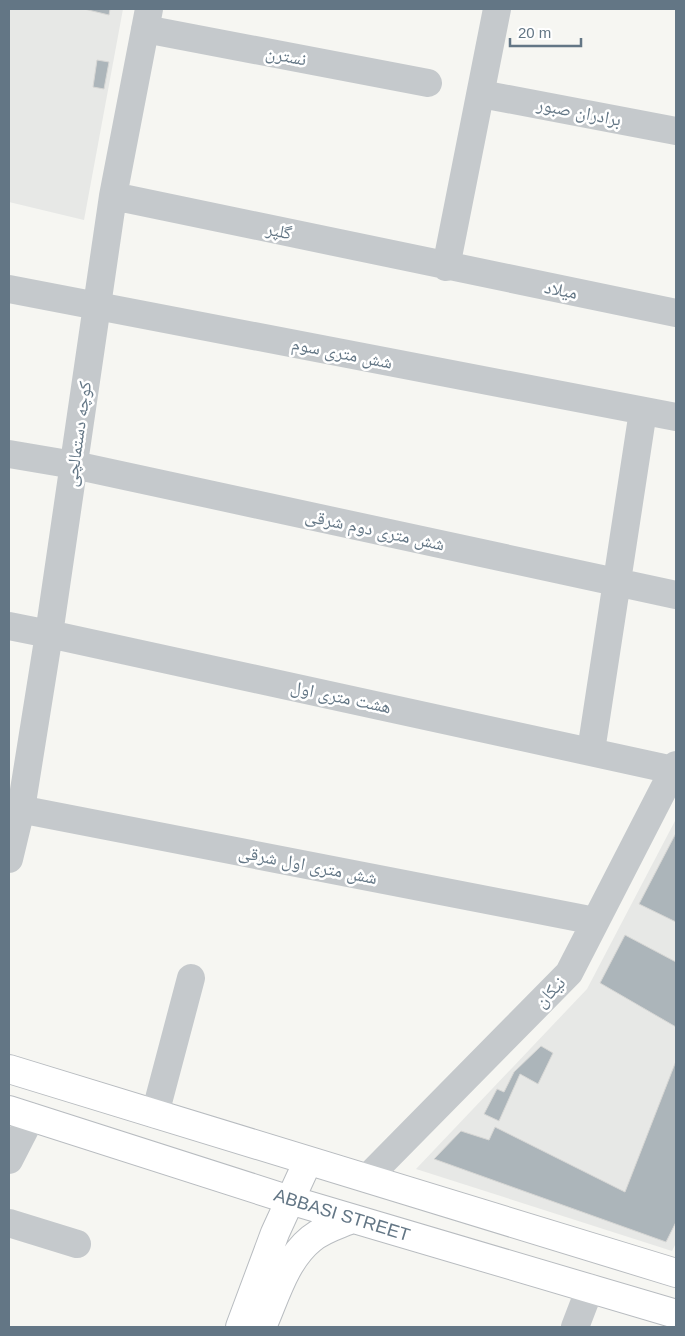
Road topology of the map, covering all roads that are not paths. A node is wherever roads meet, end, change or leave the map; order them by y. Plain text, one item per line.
1 (497, 9) edge
2 (147, 19) edge
3 (428, 83) dead end
4 (481, 94) junction
5 (676, 131) edge
6 (112, 196) junction
7 (446, 266) junction
8 (9, 289) edge
9 (97, 306) junction
10 (676, 313) edge
11 (643, 411) junction
12 (676, 417) edge
13 (9, 454) edge
14 (74, 465) junction
15 (617, 582) junction
16 (676, 595) edge
17 (9, 626) edge
18 (49, 634) junction
19 (591, 751) junction
20 (675, 767) edge
21 (15, 808) edge
22 (9, 859) edge
23 (595, 921) junction
24 (191, 978) dead end
25 (9, 1069) edge
26 (20, 1113) edge
27 (155, 1114) junction
28 (9, 1160) edge
29 (308, 1160) junction
30 (367, 1178) junction
31 (290, 1200) junction
32 (352, 1219) junction
33 (9, 1223) edge
34 (77, 1244) dead end
35 (676, 1273) edge
36 (590, 1288) junction
37 (676, 1314) edge
38 (240, 1327) edge
39 (262, 1327) edge
40 (575, 1327) edge

1 - 4 street
2 - 3 street, نسترن
2 - 6 street, کوچه دستمالچی
4 - 5 street, برادران صبور
4 - 7 street
6 - 7 street, گلپر
6 - 9 street, کوچه دستمالچی
7 - 10 street, میلاد
8 - 9 street, شش متری سوم
9 - 11 street, شش متری سوم
9 - 14 street, کوچه دستمالچی
11 - 12 street, شش متری سوم
11 - 15 street
13 - 14 street, شش متری دوم شرقی
14 - 15 street, شش متری دوم شرقی
14 - 18 street, کوچه دستمالچی
15 - 16 street, شش متری دوم شرقی
15 - 19 street
17 - 18 street, هشت متری اول
18 - 19 street, هشت متری اول
18 - 21 street, کوچه دستمالچی
19 - 20 street, هشت متری اول
20 - 23 street, نیکان
21 - 22 street, کوچه دستمالچی
21 - 23 street, شش متری اول شرقی
23 - 30 street, نیکان
24 - 27 street
25 - 27 main road
26 - 28 street
26 - 31 main road, ABBASI STREET
27 - 29 main road
29 - 30 main road
29 - 31 main road
30 - 35 main road
31 - 32 main road, ABBASI STREET
31 - 38 main road
32 - 36 main road, ABBASI STREET
32 - 39 main road
33 - 34 street
36 - 37 main road, ABBASI STREET
36 - 40 street

